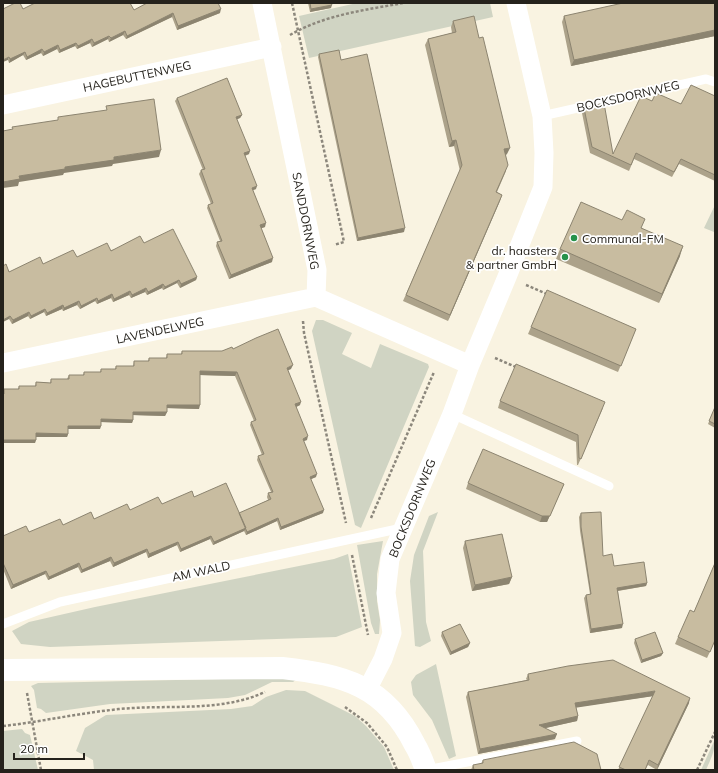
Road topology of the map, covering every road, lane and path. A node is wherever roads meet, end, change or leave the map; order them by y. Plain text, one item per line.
1 (262, 3) edge
2 (292, 3) edge
3 (403, 3) edge
4 (516, 3) edge
5 (302, 28) dead end
6 (272, 47) junction
7 (715, 82) edge
8 (3, 105) edge
9 (542, 116) junction
10 (313, 249) junction
11 (507, 277) junction
12 (550, 295) edge
13 (308, 299) junction
14 (442, 353) junction
15 (473, 358) junction
16 (3, 363) edge
17 (519, 368) edge
18 (452, 414) junction
19 (608, 486) dead end
20 (402, 528) junction
21 (363, 537) junction
22 (349, 540) junction
23 (3, 624) edge
24 (383, 659) junction
25 (13, 670) edge
26 (268, 690) dead end
27 (367, 690) junction
28 (339, 703) dead end
29 (32, 723) junction
30 (3, 726) edge
31 (715, 732) edge
32 (577, 741) dead end
33 (41, 770) edge
34 (397, 770) edge
35 (426, 770) edge
36 (698, 770) edge

1 - 6 street, SANDDORNWEG
2 - 10 path
3 - 5 path
4 - 9 street, BOCKSDORNWEG
6 - 8 street, HAGEBUTTENWEG
6 - 10 street, SANDDORNWEG
7 - 9 lane, BOCKSDORNWEG
9 - 11 street, BOCKSDORNWEG
10 - 13 street, SANDDORNWEG
11 - 12 path
11 - 15 street, BOCKSDORNWEG
13 - 14 street
13 - 16 street, LAVENDELWEG
13 - 22 path
14 - 15 street
14 - 21 path
15 - 17 path
15 - 18 street, BOCKSDORNWEG
18 - 19 lane
18 - 20 street, BOCKSDORNWEG
20 - 21 lane, AM WALD
20 - 24 street, BOCKSDORNWEG
21 - 22 lane, AM WALD
22 - 23 lane, AM WALD
22 - 24 path
24 - 27 street, BOCKSDORNWEG
25 - 27 main road
25 - 29 path
26 - 29 path
27 - 35 main road
28 - 34 path
29 - 30 path
29 - 33 path
31 - 36 path
32 - 35 lane

